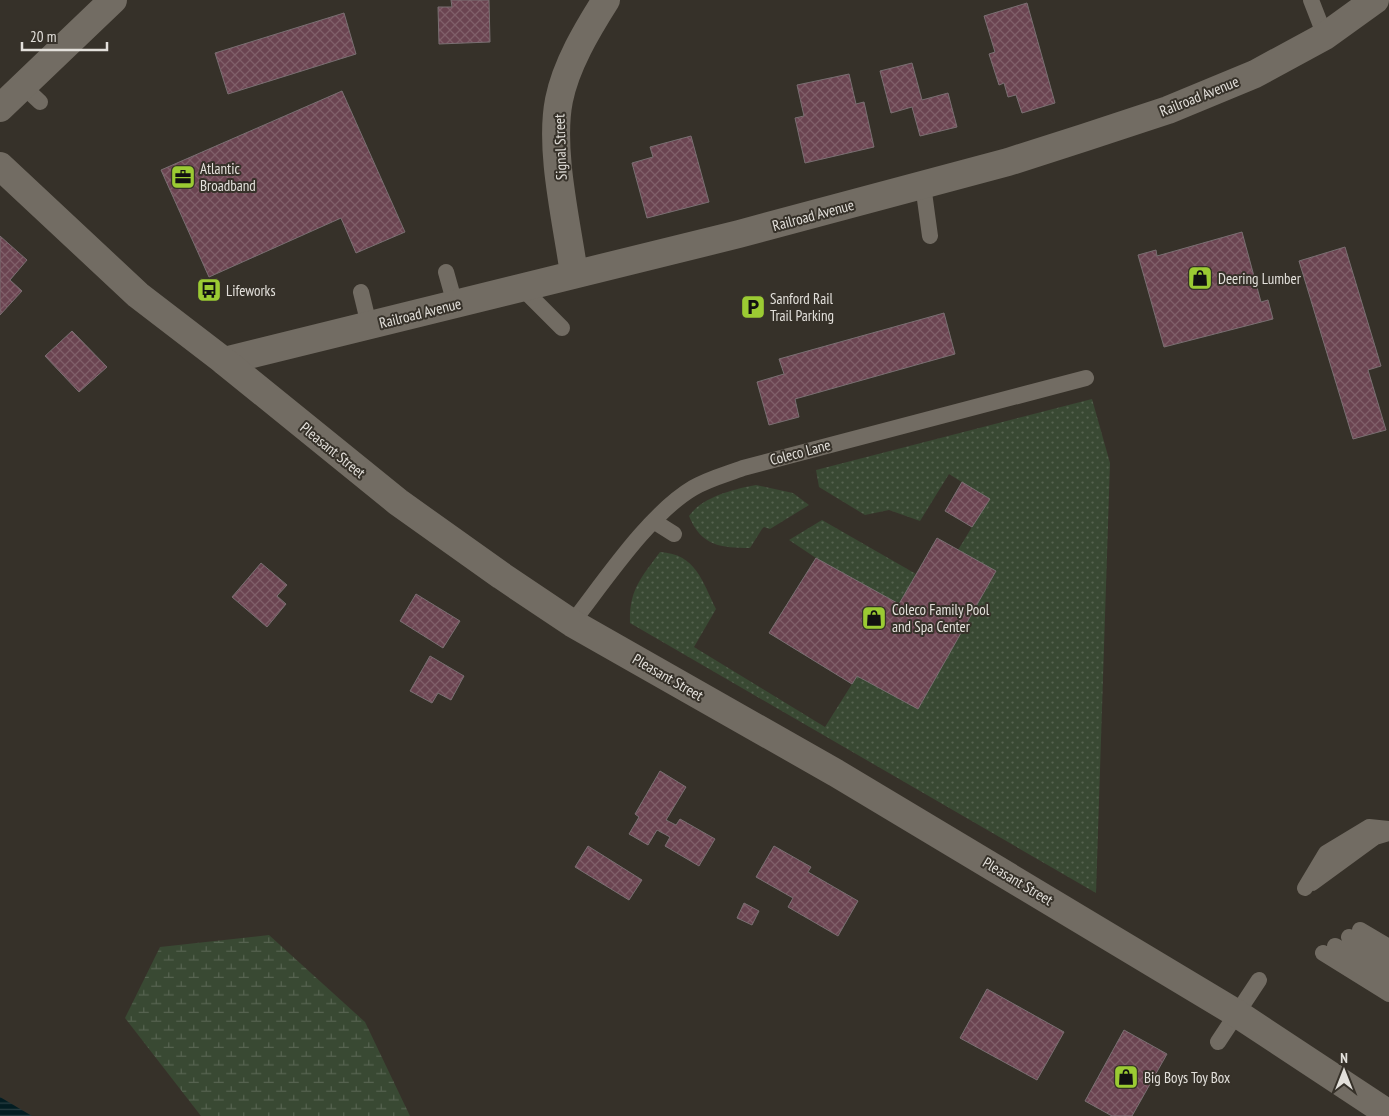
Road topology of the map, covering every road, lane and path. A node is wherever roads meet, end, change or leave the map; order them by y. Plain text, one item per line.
1 (113, 0) edge
2 (606, 0) edge
3 (1311, 0) edge
4 (1375, 0) edge
5 (1325, 36) junction
6 (0, 108) edge
7 (0, 166) edge
8 (923, 185) junction
9 (930, 236) dead end
10 (446, 272) dead end
11 (574, 274) junction
12 (521, 287) junction
13 (361, 292) dead end
14 (455, 304) junction
15 (368, 325) junction
16 (562, 328) dead end
17 (224, 361) junction
18 (1086, 378) dead end
19 (655, 522) junction
20 (674, 534) dead end
21 (572, 623) junction
22 (1389, 831) edge
23 (1389, 947) edge
24 (1389, 961) edge
25 (1389, 978) edge
26 (1259, 980) dead end
27 (1389, 994) edge
28 (1236, 1013) junction
29 (1218, 1042) dead end
30 (1378, 1112) edge

1 - 6 street
2 - 11 street, Signal Street
3 - 5 lane
4 - 5 street, Railroad Avenue
5 - 8 street, Railroad Avenue
7 - 17 street, Pleasant Street
8 - 9 lane
8 - 11 street, Railroad Avenue
10 - 14 lane
11 - 12 street, Railroad Avenue
12 - 14 street, Railroad Avenue
12 - 16 lane
13 - 15 lane
14 - 15 street, Railroad Avenue
15 - 17 street, Railroad Avenue
17 - 21 street, Pleasant Street
18 - 19 lane, Coleco Lane
19 - 20 lane
19 - 21 lane, Coleco Lane
21 - 28 street, Pleasant Street
22 - 22 lane
23 - 24 lane
25 - 27 lane
26 - 28 lane
28 - 29 lane
28 - 30 street, Pleasant Street

